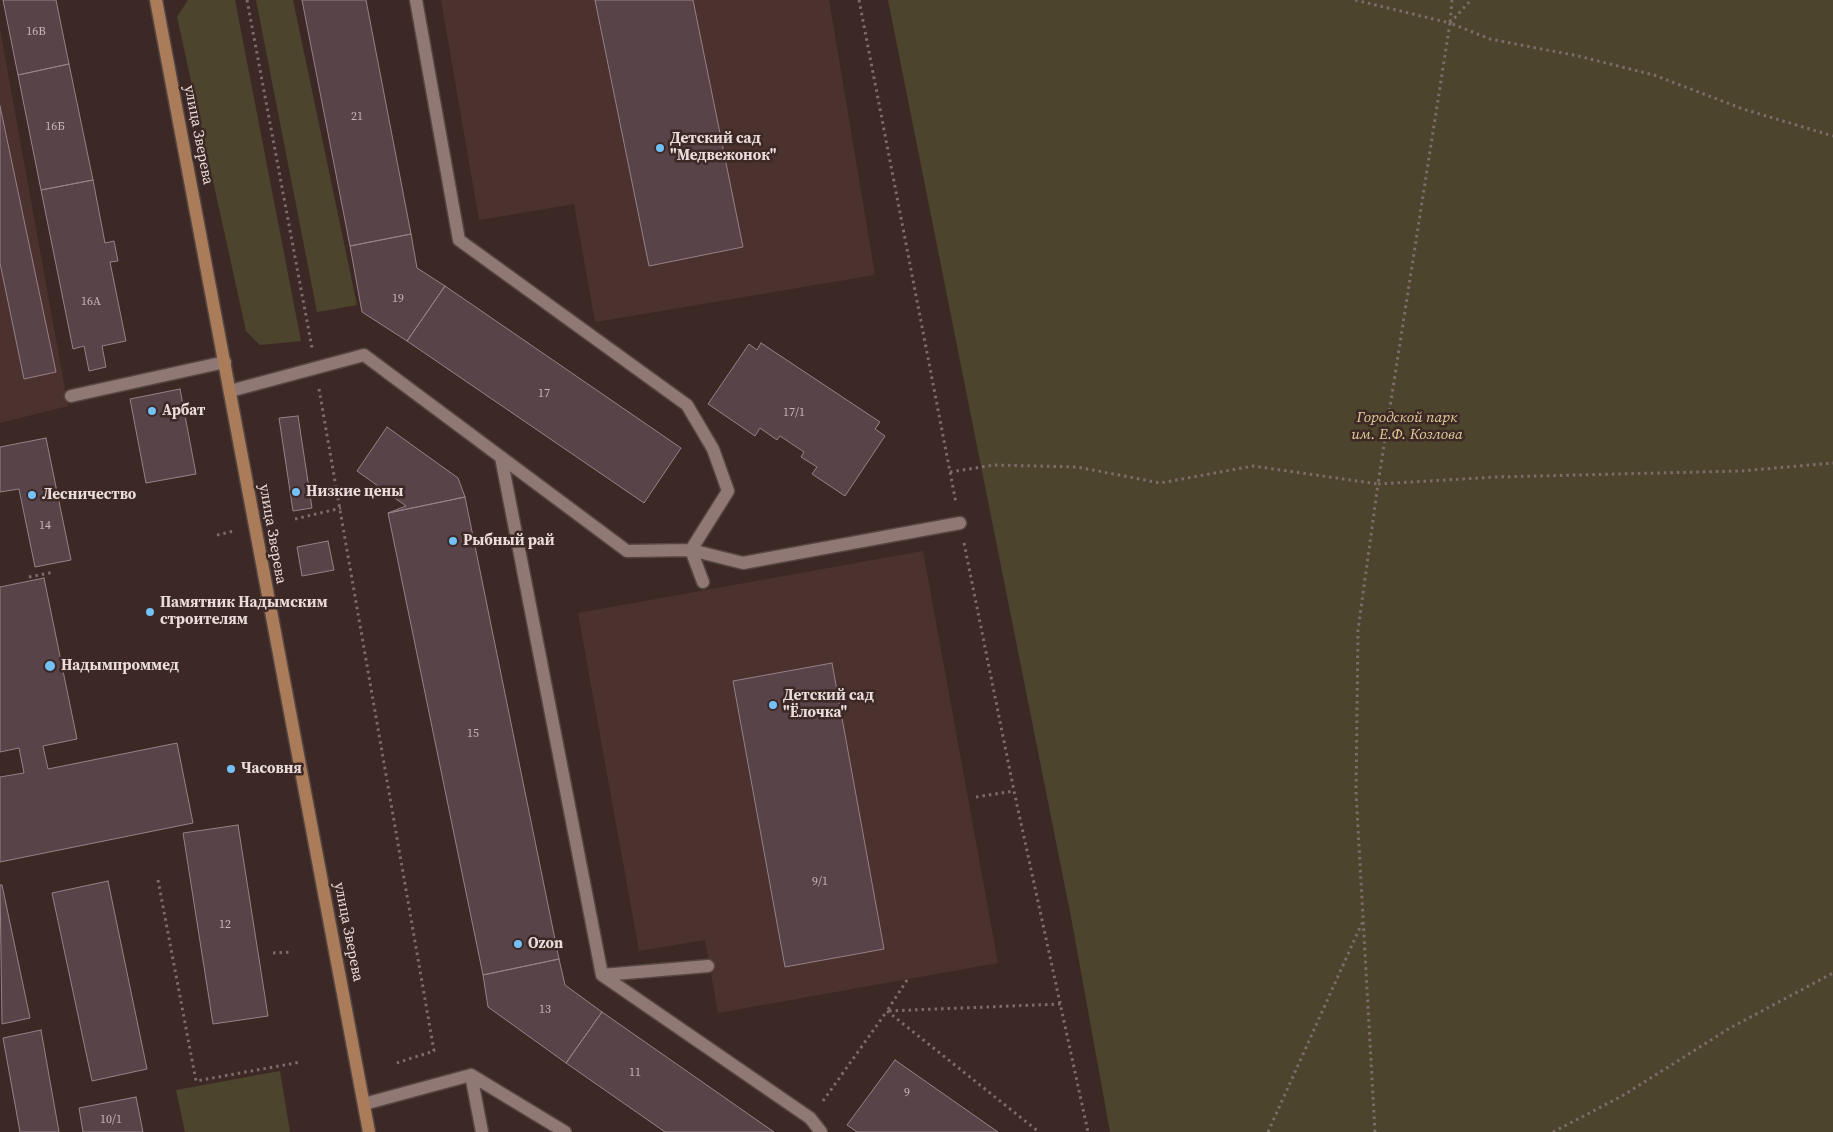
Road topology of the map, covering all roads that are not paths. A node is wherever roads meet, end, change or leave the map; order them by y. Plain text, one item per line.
1 (156, 0) edge
2 (416, 0) edge
3 (225, 362) junction
4 (230, 391) junction
5 (70, 396) dead end
6 (501, 457) junction
7 (960, 523) road end
8 (691, 550) junction
9 (703, 582) dead end
10 (708, 966) dead end
11 (602, 975) junction
12 (471, 1075) junction
13 (364, 1104) junction
14 (369, 1132) edge
15 (482, 1132) edge
16 (565, 1132) edge
17 (821, 1132) edge

1 - 3 street, улица Зверева
2 - 8 lane
3 - 4 street, улица Зверева
3 - 5 lane
4 - 6 lane
4 - 13 street, улица Зверева
6 - 8 lane
6 - 11 lane
7 - 8 lane
8 - 9 lane
10 - 11 lane
11 - 17 lane
12 - 13 lane
12 - 15 lane
12 - 16 lane
13 - 14 street, улица Зверева

